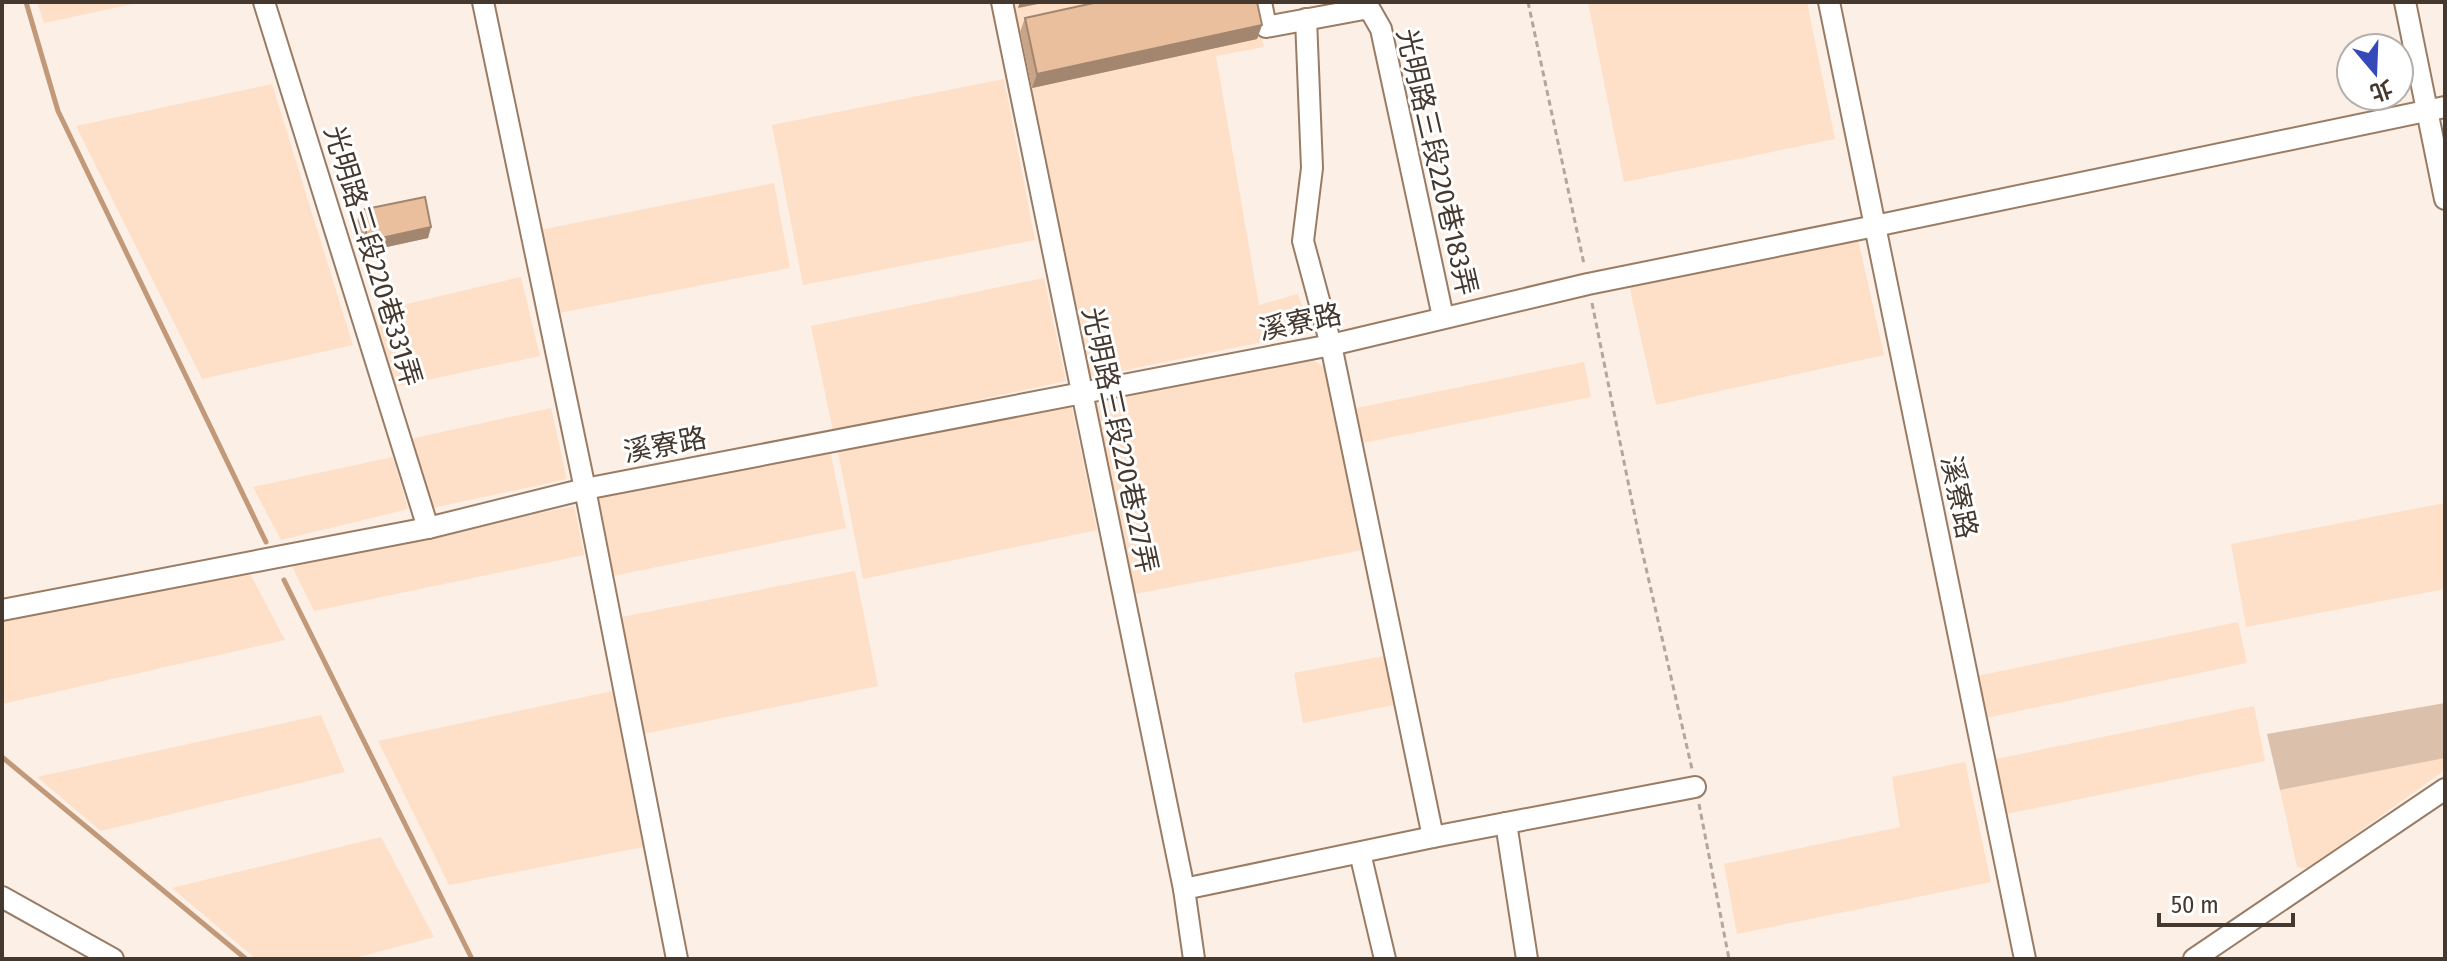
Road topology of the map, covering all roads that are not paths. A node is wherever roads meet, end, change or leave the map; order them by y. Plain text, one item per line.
1 (264, 2) edge
2 (483, 2) edge
3 (1002, 2) edge
4 (1261, 2) edge
5 (1829, 2) edge
6 (2405, 2) edge
7 (1306, 19) junction
8 (2436, 109) edge
9 (2445, 199) edge
10 (1875, 226) junction
11 (1443, 317) junction
12 (1331, 345) junction
13 (1082, 393) junction
14 (585, 489) junction
15 (428, 528) junction
16 (2, 610) edge
17 (1695, 787) road end
18 (2445, 789) edge
19 (1506, 823) junction
20 (1433, 837) junction
21 (1360, 853) junction
22 (1184, 889) junction
23 (2, 897) edge
24 (113, 959) edge
25 (677, 959) edge
26 (1194, 959) edge
27 (1385, 959) edge
28 (1527, 959) edge
29 (2025, 959) edge
30 (2194, 959) edge

1 - 15 street, 光明路三段220巷331弄
2 - 14 street
3 - 13 street, 光明路三段220巷227弄
4 - 7 street, 光明路三段220巷183弄
5 - 10 street
6 - 8 street
7 - 11 street, 光明路三段220巷183弄
7 - 12 street
8 - 9 street
8 - 10 street
10 - 11 street, 溪寮路
10 - 29 street, 溪寮路
11 - 12 street, 溪寮路
12 - 13 street, 溪寮路
12 - 20 street
13 - 14 street, 溪寮路
13 - 22 street, 光明路三段220巷227弄
14 - 15 street, 溪寮路
14 - 25 street
15 - 16 street, 溪寮路
17 - 19 street
18 - 30 street
19 - 20 street
19 - 28 street
20 - 21 street
21 - 22 street
21 - 27 street
22 - 26 street, 光明路三段220巷227弄
23 - 24 street

